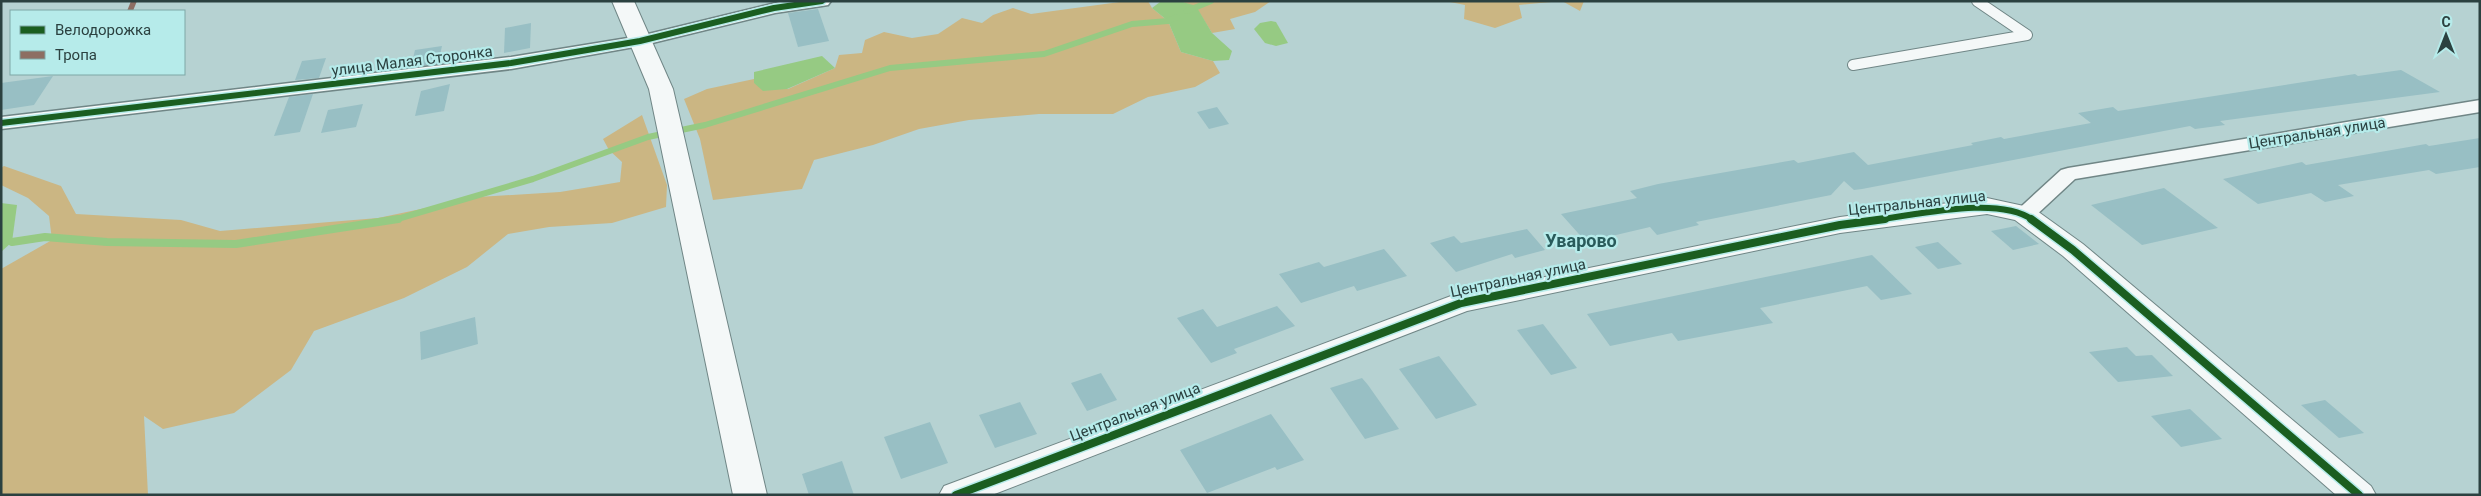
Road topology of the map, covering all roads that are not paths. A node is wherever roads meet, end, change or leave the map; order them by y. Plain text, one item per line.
1 (623, 1) edge
2 (822, 1) edge
3 (1977, 1) edge
4 (640, 41) junction
5 (1853, 64) dead end
6 (2480, 106) edge
7 (1, 123) edge
8 (2024, 214) junction
9 (750, 495) edge
10 (956, 495) edge
11 (2359, 495) edge

1 - 4 street
2 - 4 street, улица Малая Сторонка
3 - 5 lane
4 - 7 street, улица Малая Сторонка
4 - 9 street
6 - 8 street, Центральная улица
8 - 10 street, Центральная улица
8 - 11 street

